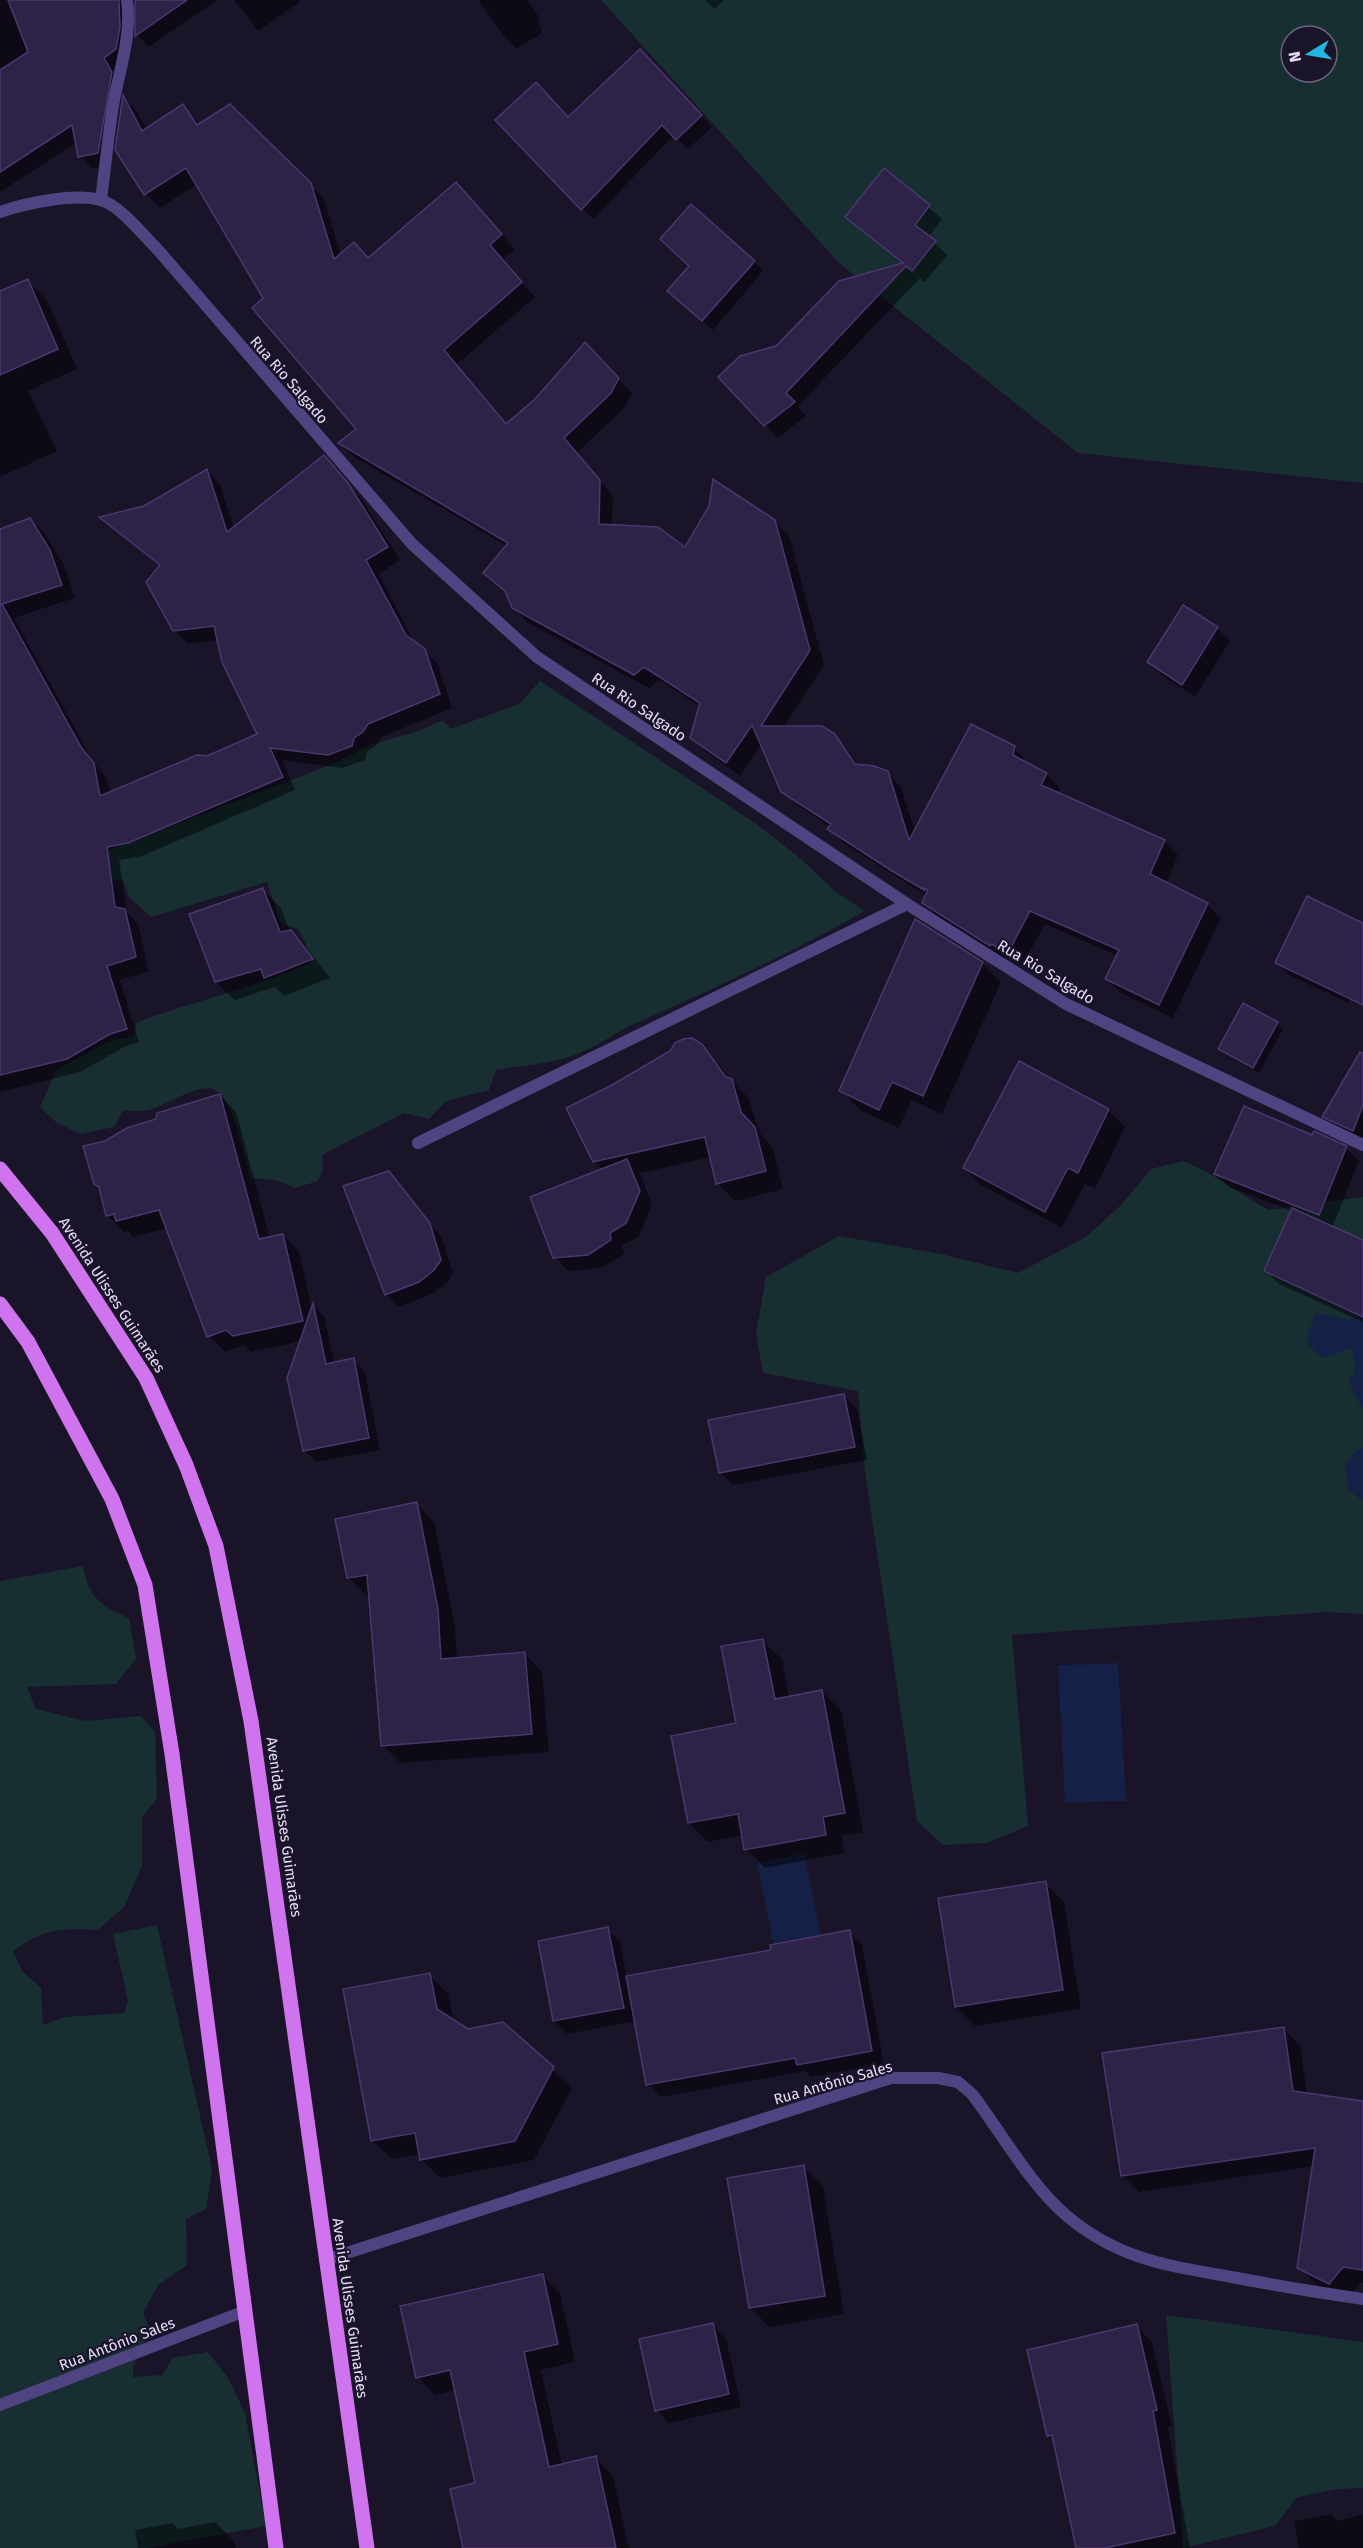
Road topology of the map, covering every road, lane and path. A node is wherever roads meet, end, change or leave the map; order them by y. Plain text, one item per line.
1 (127, 0) edge
2 (101, 200) junction
3 (0, 212) edge
4 (907, 904) junction
5 (418, 1143) dead end
6 (1363, 1145) edge
7 (0, 1169) edge
8 (0, 1304) edge
9 (325, 2260) junction
10 (1363, 2299) edge
11 (244, 2311) junction
12 (0, 2405) edge
13 (276, 2548) edge
14 (367, 2548) edge

1 - 2 street
2 - 3 street
2 - 4 street, Rua Rio Salgado
4 - 5 street
4 - 6 street, Rua Rio Salgado
7 - 9 main road, Avenida Ulisses Guimarães
8 - 11 main road
9 - 10 street, Rua Antônio Sales
9 - 14 main road, Avenida Ulisses Guimarães
11 - 12 street, Rua Antônio Sales
11 - 13 main road

